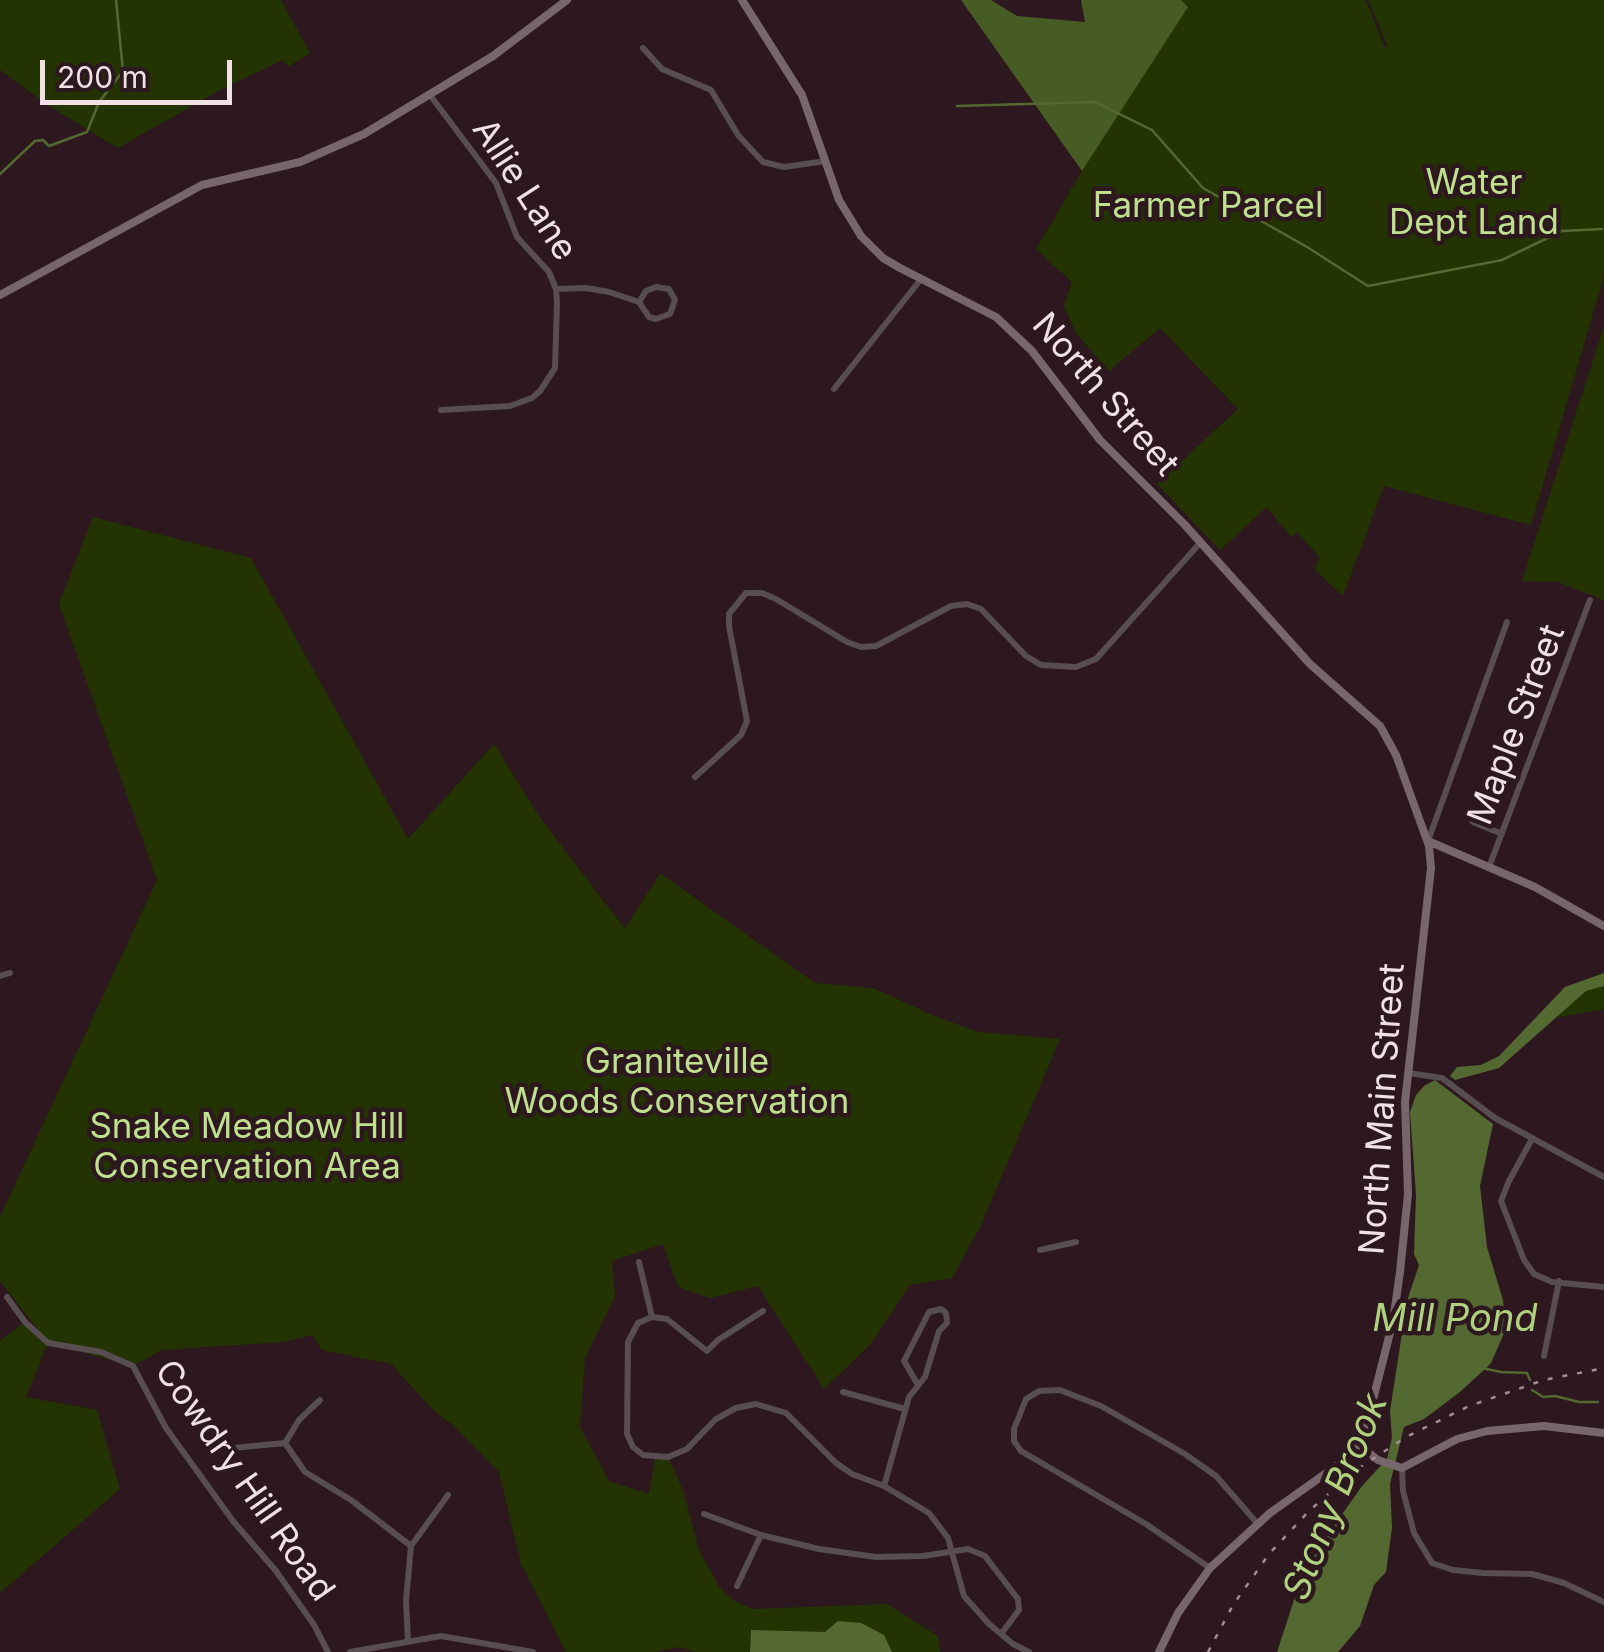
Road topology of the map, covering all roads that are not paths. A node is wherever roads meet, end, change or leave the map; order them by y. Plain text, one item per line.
1 (567, 0) edge
2 (742, 0) edge
3 (644, 48) dead end
4 (430, 95) junction
5 (826, 162) junction
6 (921, 278) junction
7 (556, 289) junction
8 (0, 295) edge
9 (639, 302) junction
10 (834, 390) dead end
11 (441, 410) dead end
12 (1200, 543) junction
13 (1590, 600) dead end
14 (1507, 622) dead end
15 (695, 778) dead end
16 (1469, 815) dead end
17 (1502, 834) junction
18 (1428, 841) junction
19 (1489, 868) junction
20 (1604, 926) edge
21 (10, 972) dead end
22 (0, 976) edge
23 (1408, 1073) junction
24 (1532, 1139) junction
25 (1604, 1177) edge
26 (1076, 1242) dead end
27 (1040, 1250) dead end
28 (639, 1262) dead end
29 (1559, 1280) junction
30 (1604, 1287) edge
31 (7, 1298) dead end
32 (764, 1311) dead end
33 (652, 1316) junction
34 (1544, 1356) dead end
35 (918, 1385) junction
36 (843, 1392) dead end
37 (320, 1400) dead end
38 (905, 1409) junction
39 (1604, 1434) edge
40 (286, 1443) junction
41 (1358, 1444) junction
42 (233, 1448) dead end
43 (1399, 1468) junction
44 (884, 1486) junction
45 (448, 1496) dead end
46 (704, 1514) dead end
47 (1256, 1523) junction
48 (761, 1535) junction
49 (410, 1546) junction
50 (952, 1550) junction
51 (1210, 1568) junction
52 (737, 1586) dead end
53 (1604, 1602) edge
54 (1001, 1634) junction
55 (408, 1640) junction
56 (328, 1652) edge
57 (350, 1652) edge
58 (533, 1652) edge
59 (1030, 1652) edge
60 (1160, 1652) edge

1 - 4 main road
2 - 5 main road, North Street
3 - 5 street
4 - 7 street, Allie Lane
4 - 8 main road
5 - 6 main road, North Street
6 - 10 street
6 - 12 main road, North Street
7 - 9 street
7 - 11 street, Allie Lane
9 - 9 street
12 - 15 street
12 - 18 main road, North Street
13 - 17 street, Maple Street
14 - 18 street
16 - 17 street
17 - 19 street, Maple Street
18 - 19 main road
18 - 23 main road, North Main Street
19 - 20 main road
21 - 22 street
23 - 24 street
23 - 41 main road, North Main Street
24 - 25 street
24 - 29 street
26 - 27 street
28 - 33 street
29 - 30 street
29 - 34 street
31 - 56 street, Cowdry Hill Road
32 - 33 street
33 - 44 street
35 - 35 street
35 - 38 street
36 - 38 street
37 - 40 street
38 - 44 street
39 - 43 main road
40 - 42 street
40 - 49 street
41 - 43 main road
41 - 47 main road, North Main Street
43 - 53 street
44 - 50 street
45 - 49 street
46 - 48 street
47 - 51 main road, North Main Street
47 - 51 street
48 - 50 street
48 - 52 street
49 - 55 street
50 - 54 street
50 - 54 street
51 - 60 main road, North Main Street
54 - 59 street
55 - 57 street
55 - 58 street

